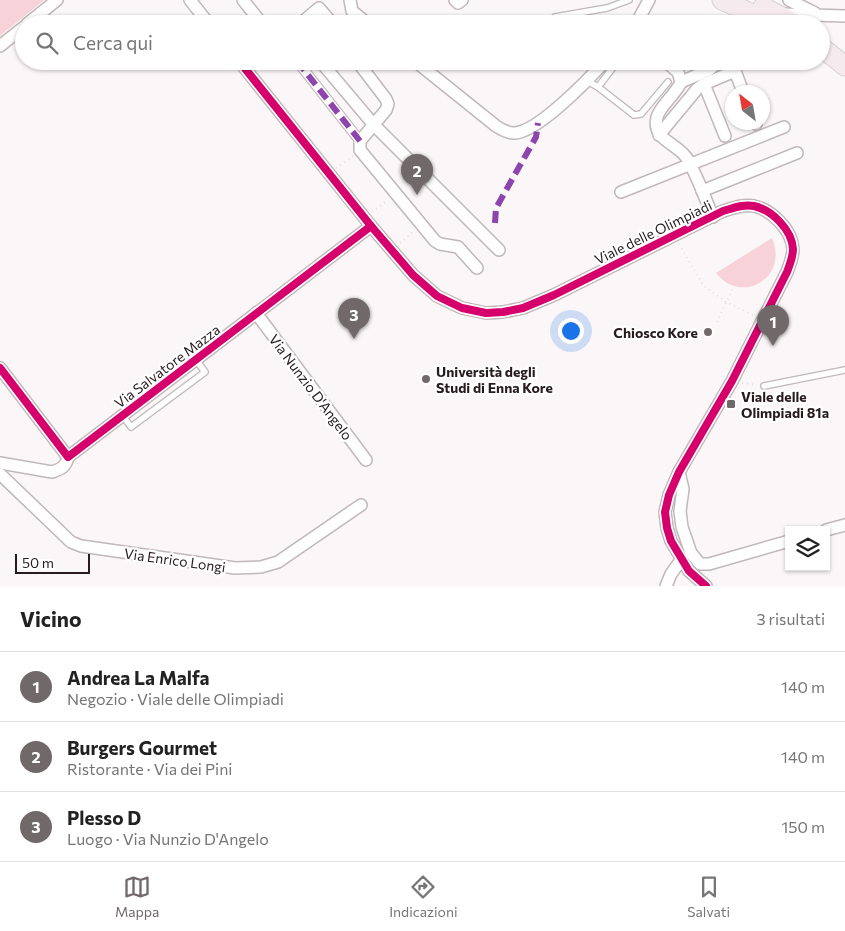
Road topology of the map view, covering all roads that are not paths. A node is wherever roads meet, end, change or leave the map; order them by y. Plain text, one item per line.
1 (57, 0) edge
2 (190, 0) edge
3 (243, 0) edge
4 (350, 0) edge
5 (455, 0) edge
6 (462, 0) edge
7 (629, 0) edge
8 (649, 0) edge
9 (722, 0) edge
10 (746, 0) edge
11 (38, 15) edge
12 (202, 15) edge
13 (255, 15) edge
14 (311, 15) edge
15 (326, 15) edge
16 (357, 15) edge
17 (567, 15) edge
18 (641, 15) edge
19 (784, 15) edge
20 (819, 15) joint
21 (830, 15) edge
22 (845, 16) edge
23 (15, 34) edge
24 (0, 46) edge
25 (830, 54) edge
26 (845, 66) edge
27 (246, 70) edge
28 (304, 70) edge
29 (328, 70) edge
30 (364, 70) edge
31 (426, 70) edge
32 (597, 70) edge
33 (611, 70) edge
34 (676, 70) edge
35 (709, 70) edge
36 (587, 81) junction
37 (668, 82) dead end
38 (681, 82) junction
39 (704, 84) junction
40 (740, 85) edge
41 (598, 87) junction
42 (374, 125) junction
43 (784, 127) dead end
44 (659, 135) junction
45 (725, 136) dead end
46 (360, 145) junction
47 (797, 153) dead end
48 (690, 164) junction
49 (702, 190) junction
50 (621, 192) dead end
51 (713, 217) junction
52 (371, 226) junction
53 (498, 250) dead end
54 (477, 268) dead end
55 (256, 314) junction
56 (0, 368) edge
57 (845, 370) edge
58 (764, 386) road end
59 (68, 457) junction
60 (366, 460) dead end
61 (0, 463) edge
62 (679, 472) junction
63 (0, 474) edge
64 (361, 505) dead end
65 (845, 525) edge
66 (830, 529) edge
67 (785, 542) edge
68 (681, 560) junction
69 (666, 586) edge
70 (706, 586) edge

1 - 11 street
2 - 12 street
3 - 13 street
4 - 16 street
5 - 6 street
7 - 17 lane
8 - 18 street
9 - 19 main road
10 - 19 main road
14 - 15 street
19 - 20 street
19 - 20 street
21 - 22 street
23 - 24 street
25 - 26 main road
27 - 52 street, Viale delle Olimpiadi
28 - 46 street
29 - 42 street
30 - 42 street
31 - 36 street
32 - 36 street
33 - 41 lane
34 - 38 street
35 - 38 street
36 - 41 lane
37 - 41 lane
38 - 44 street
39 - 40 street
39 - 44 street
39 - 45 street
42 - 46 street
42 - 53 street
43 - 48 street
44 - 48 street
46 - 54 street
47 - 49 street
48 - 49 street
48 - 50 street
49 - 51 street
51 - 52 street, Viale delle Olimpiadi
51 - 62 street, Viale delle Olimpiadi
52 - 55 street, Via Salvatore Mazza
55 - 59 street, Via Salvatore Mazza
55 - 60 street, Via Nunzio D'Angelo
56 - 59 street
57 - 58 lane
59 - 61 street, Via Salvatore Mazza
62 - 67 street
62 - 68 street, Viale delle Olimpiadi
63 - 64 street, Via Enrico Longi
65 - 66 street
68 - 69 street
68 - 70 street, Viale delle Olimpiadi

